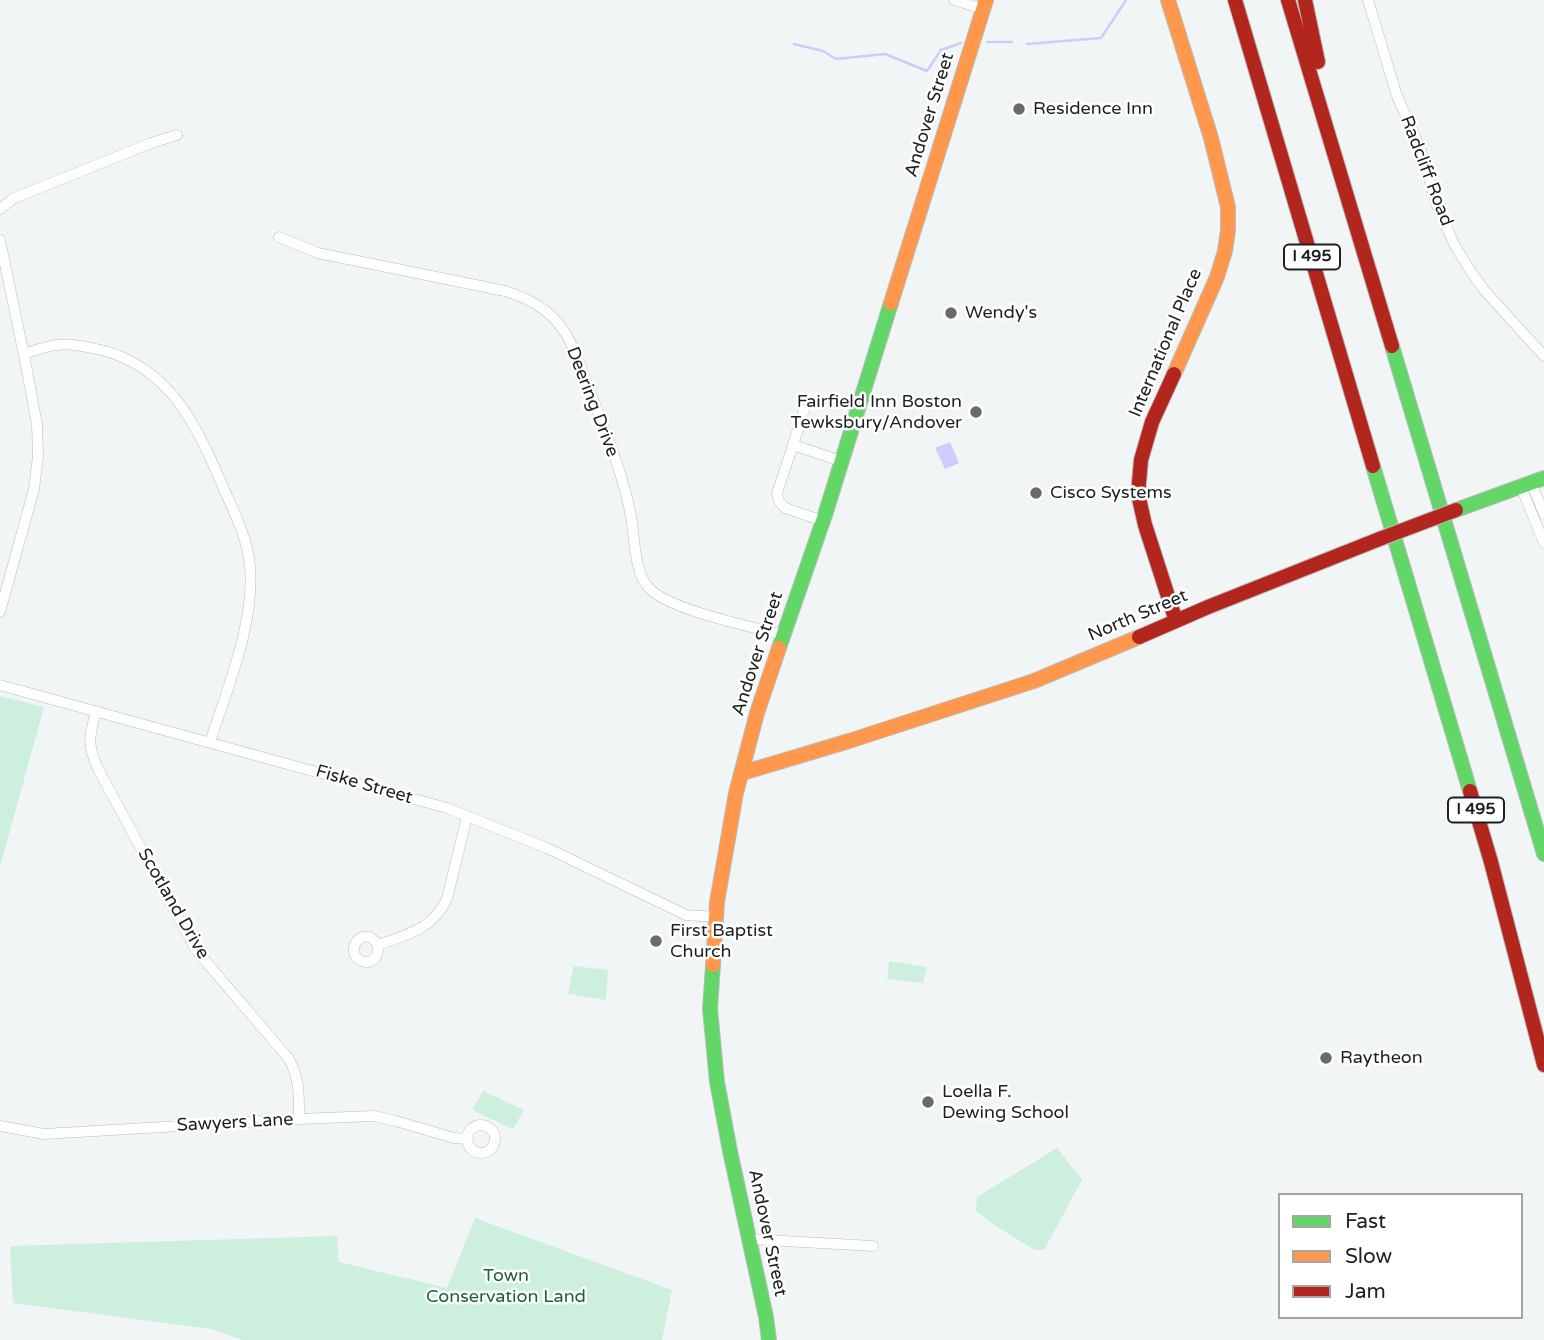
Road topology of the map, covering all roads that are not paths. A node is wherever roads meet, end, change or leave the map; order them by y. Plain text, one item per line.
1 (954, 0) edge
2 (1168, 0) edge
3 (1235, 0) edge
4 (1288, 0) edge
5 (1305, 0) edge
6 (1368, 0) edge
7 (985, 4) edge
8 (177, 135) dead end
9 (1350, 206) junction
10 (0, 209) edge
11 (279, 237) dead end
12 (0, 240) edge
13 (24, 354) junction
14 (1544, 356) edge
15 (804, 410) dead end
16 (793, 445) junction
17 (841, 461) junction
18 (1532, 483) edge
19 (1544, 514) edge
20 (823, 521) junction
21 (1544, 544) edge
22 (0, 612) edge
23 (1176, 621) junction
24 (784, 635) junction
25 (0, 685) edge
26 (96, 711) junction
27 (210, 742) junction
28 (742, 773) junction
29 (467, 816) junction
30 (1544, 854) edge
31 (716, 917) junction
32 (378, 945) dead end
33 (1544, 1065) edge
34 (299, 1119) junction
35 (0, 1126) edge
36 (468, 1139) dead end
37 (749, 1239) junction
38 (873, 1246) dead end
39 (769, 1340) edge

1 - 7 street
2 - 23 main road, International Place
3 - 33 main road, I 495
4 - 9 main road, I 495
5 - 9 main road
6 - 14 street, Radcliff Road
7 - 17 main road, Andover Street
8 - 10 street
9 - 30 main road, I 495
11 - 24 street, Deering Drive
12 - 13 street
13 - 22 street
13 - 27 street
15 - 16 street
16 - 17 street
16 - 20 street
17 - 20 main road, Andover Street
18 - 19 street
18 - 21 street
18 - 23 main road, North Street, bridge
20 - 24 main road, Andover Street
23 - 28 main road, North Street
24 - 28 main road, Andover Street
25 - 26 street, Fiske Street
26 - 27 street, Fiske Street
26 - 34 street, Scotland Drive
27 - 29 street, Fiske Street
28 - 31 main road, Andover Street
29 - 31 street, Fiske Street
29 - 32 street
31 - 37 main road, Andover Street
34 - 35 street, Sawyers Lane
34 - 36 street, Sawyers Lane
37 - 38 street
37 - 39 main road, Andover Street

